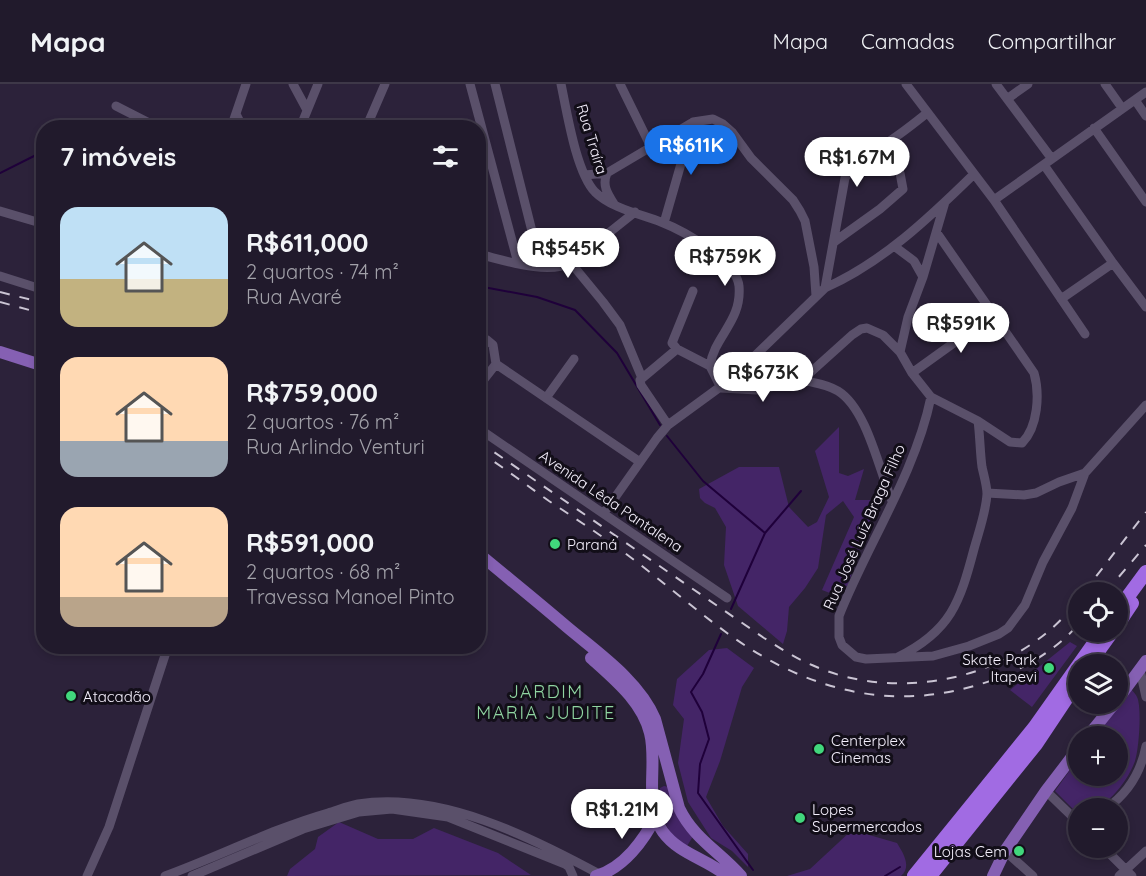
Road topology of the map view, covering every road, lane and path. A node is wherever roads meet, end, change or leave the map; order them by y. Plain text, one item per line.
1 (246, 84) edge
2 (293, 84) edge
3 (318, 84) edge
4 (385, 84) edge
5 (470, 84) edge
6 (495, 84) edge
7 (561, 84) edge
8 (620, 84) edge
9 (906, 84) edge
10 (996, 84) edge
11 (1028, 84) edge
12 (1105, 84) edge
13 (1146, 92) edge
14 (1007, 99) junction
15 (1135, 100) junction
16 (116, 106) dead end
17 (1122, 108) junction
18 (307, 110) junction
19 (236, 114) junction
20 (927, 114) junction
21 (1146, 116) edge
22 (143, 120) edge
23 (234, 120) edge
24 (239, 120) edge
25 (303, 120) edge
26 (369, 120) edge
27 (480, 120) edge
28 (693, 122) junction
29 (1094, 128) junction
30 (486, 143) edge
31 (651, 147) junction
32 (880, 147) junction
33 (1048, 162) junction
34 (607, 173) junction
35 (974, 174) junction
36 (585, 175) junction
37 (994, 200) junction
38 (945, 202) junction
39 (1146, 202) edge
40 (614, 204) junction
41 (0, 211) edge
42 (635, 212) junction
43 (36, 222) edge
44 (664, 223) junction
45 (937, 233) junction
46 (834, 242) junction
47 (894, 246) junction
48 (486, 256) edge
49 (518, 262) junction
50 (571, 263) junction
51 (1113, 263) junction
52 (541, 267) junction
53 (0, 276) edge
54 (923, 277) junction
55 (36, 287) edge
56 (825, 288) junction
57 (693, 291) dead end
58 (816, 296) junction
59 (1061, 299) junction
60 (1146, 307) edge
61 (994, 314) junction
62 (1085, 334) dead end
63 (486, 340) edge
64 (677, 349) junction
65 (0, 352) edge
66 (900, 352) junction
67 (0, 360) edge
68 (574, 360) dead end
69 (36, 363) edge
70 (496, 364) junction
71 (710, 366) junction
72 (36, 371) edge
73 (912, 373) junction
74 (486, 377) edge
75 (642, 378) junction
76 (802, 381) junction
77 (721, 387) junction
78 (931, 397) junction
79 (546, 398) junction
80 (1146, 405) edge
81 (978, 421) junction
82 (668, 425) junction
83 (486, 433) edge
84 (640, 462) junction
85 (1085, 473) junction
86 (987, 493) junction
87 (892, 501) junction
88 (604, 513) junction
89 (486, 560) edge
90 (486, 569) edge
91 (1146, 572) edge
92 (1146, 586) edge
93 (1128, 596) edge
94 (727, 598) dead end
95 (1128, 610) edge
96 (1095, 642) edge
97 (165, 654) edge
98 (896, 658) junction
99 (1143, 666) edge
100 (1128, 686) edge
101 (1068, 696) edge
102 (1146, 697) edge
103 (1106, 714) edge
104 (1096, 726) edge
105 (1146, 746) edge
106 (1068, 762) edge
107 (1144, 765) edge
108 (652, 791) junction
109 (1046, 791) junction
110 (675, 792) junction
111 (1120, 798) edge
112 (1068, 812) edge
113 (656, 816) junction
114 (696, 835) junction
115 (682, 850) junction
116 (1005, 851) junction
117 (1146, 851) edge
118 (1112, 858) edge
119 (938, 870) edge
120 (1126, 874) edge
121 (599, 875) edge
122 (87, 876) edge
123 (165, 876) edge
124 (192, 876) edge
125 (573, 876) edge
126 (727, 876) edge
127 (741, 876) edge
128 (914, 876) edge
129 (930, 876) edge
130 (993, 876) edge
131 (1033, 876) edge

1 - 19 street
2 - 18 street
3 - 18 street
4 - 26 street
5 - 27 street
6 - 52 street
7 - 36 street, Rua Traíra
8 - 31 street
9 - 20 street
10 - 14 street
11 - 14 street
12 - 17 street
13 - 15 street
14 - 33 street
15 - 17 street
15 - 21 street
16 - 22 street
17 - 29 street
18 - 25 street
19 - 23 street
19 - 24 street
20 - 32 street
20 - 35 street
28 - 31 street
28 - 44 street
28 - 58 street
29 - 33 street
29 - 39 street
30 - 49 street
31 - 34 street
32 - 46 street
32 - 46 street
33 - 37 street
33 - 51 street
34 - 36 street
34 - 40 street
35 - 37 street
35 - 38 street
36 - 40 street, Rua Traíra
37 - 59 street
38 - 45 street
38 - 47 street
40 - 42 street, Rua Traíra
41 - 43 street
42 - 44 street, Rua Traíra
42 - 50 street
44 - 71 street, Rua Traíra
45 - 54 street
45 - 61 street
46 - 56 street
47 - 54 street
47 - 56 street
48 - 49 street
49 - 52 street
50 - 52 street
50 - 75 street
51 - 59 street
51 - 60 street
53 - 55 street
54 - 66 street
56 - 58 street
57 - 64 street
58 - 77 street
59 - 62 street
61 - 73 street
61 - 81 street
63 - 70 street
64 - 71 street
64 - 75 street
65 - 69 main road
66 - 73 street
66 - 76 street
67 - 72 main road
68 - 79 street
70 - 74 street
70 - 79 street
71 - 77 street
73 - 78 street
75 - 82 street
76 - 77 street
76 - 87 street
77 - 82 street
78 - 81 street
78 - 87 street, Rua José Luiz Braga Filho
79 - 84 street
80 - 85 street
81 - 86 street
82 - 84 street
83 - 88 street, Avenida Lêda Pantalena
84 - 88 street
85 - 86 street
85 - 98 street, Rua José Luiz Braga Filho
86 - 98 street
87 - 98 street, Rua José Luiz Braga Filho
88 - 94 street, Avenida Lêda Pantalena
89 - 110 main road
90 - 108 main road
91 - 93 highway
92 - 95 highway
96 - 128 highway
97 - 122 street
99 - 100 main road
99 - 102 street
101 - 119 highway
103 - 104 main road
105 - 107 street
106 - 109 main road
107 - 111 street
108 - 110 main road
108 - 113 main road
109 - 112 street
109 - 116 main road
110 - 114 main road
113 - 115 main road
113 - 121 main road
114 - 115 main road
114 - 127 main road
115 - 126 main road
116 - 130 main road
116 - 131 street
117 - 120 street
118 - 120 street
119 - 129 highway
121 - 123 street
124 - 125 street

